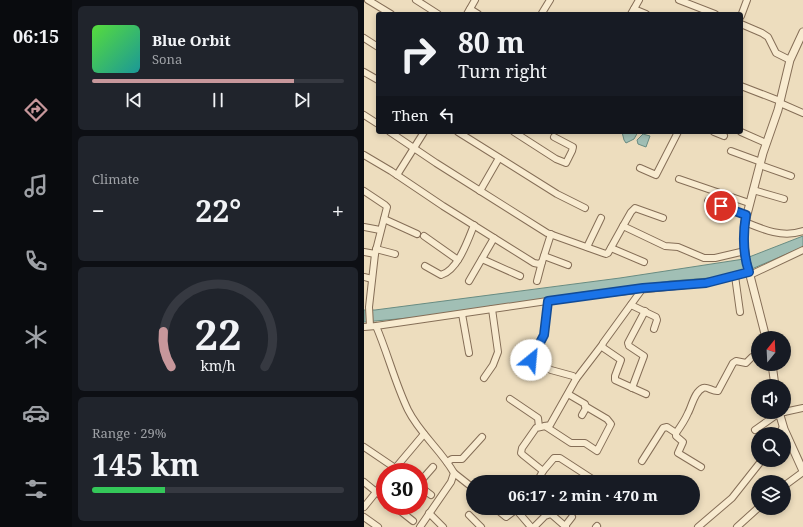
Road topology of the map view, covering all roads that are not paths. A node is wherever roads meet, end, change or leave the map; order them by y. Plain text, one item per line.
1 (368, 0) edge
2 (416, 0) edge
3 (475, 0) edge
4 (550, 0) edge
5 (639, 0) edge
6 (679, 0) edge
7 (747, 0) edge
8 (469, 11) edge
9 (633, 11) edge
10 (388, 12) edge
11 (435, 12) edge
12 (543, 12) edge
13 (710, 12) edge
14 (742, 12) edge
15 (743, 25) edge
16 (803, 32) edge
17 (364, 38) edge
18 (376, 46) edge
19 (790, 60) junction
20 (364, 72) edge
21 (376, 79) edge
22 (743, 87) edge
23 (780, 102) junction
24 (803, 113) edge
25 (364, 115) edge
26 (376, 123) edge
27 (743, 133) edge
28 (393, 134) edge
29 (423, 134) edge
30 (461, 134) edge
31 (517, 134) edge
32 (677, 134) edge
33 (719, 134) edge
34 (724, 136) dead end
35 (554, 137) dead end
36 (766, 143) junction
37 (414, 148) junction
38 (731, 151) dead end
39 (364, 155) edge
40 (499, 158) junction
41 (760, 163) junction
42 (640, 168) dead end
43 (397, 175) junction
44 (791, 176) dead end
45 (678, 179) dead end
46 (753, 190) junction
47 (364, 191) edge
48 (480, 191) junction
49 (784, 199) dead end
50 (708, 202) dead end
51 (750, 203) junction
52 (585, 208) dead end
53 (601, 218) dead end
54 (663, 218) dead end
55 (384, 219) junction
56 (746, 219) junction
57 (474, 225) junction
58 (623, 226) junction
59 (364, 227) edge
60 (380, 230) junction
61 (803, 231) edge
62 (417, 234) dead end
63 (551, 234) junction
64 (424, 236) dead end
65 (494, 238) junction
66 (587, 248) junction
67 (611, 248) junction
68 (803, 250) edge
69 (364, 252) edge
70 (375, 252) junction
71 (745, 253) junction
72 (395, 254) dead end
73 (482, 259) junction
74 (543, 259) junction
75 (458, 260) junction
76 (644, 262) dead end
77 (568, 265) dead end
78 (425, 266) dead end
79 (749, 272) junction
80 (520, 276) dead end
81 (735, 276) junction
82 (364, 277) edge
83 (372, 279) junction
84 (468, 281) dead end
85 (537, 281) dead end
86 (643, 288) junction
87 (548, 301) junction
88 (632, 305) junction
89 (368, 306) edge
90 (492, 309) junction
91 (644, 311) junction
92 (740, 312) dead end
93 (462, 314) junction
94 (370, 326) edge
95 (654, 329) dead end
96 (764, 331) edge
97 (602, 345) junction
98 (469, 353) dead end
99 (751, 358) edge
100 (484, 378) dead end
101 (576, 379) junction
102 (632, 388) junction
103 (568, 394) junction
104 (646, 394) dead end
105 (510, 399) dead end
106 (585, 406) junction
107 (803, 408) edge
108 (791, 410) edge
109 (582, 415) dead end
110 (771, 419) edge
111 (782, 419) edge
112 (542, 426) junction
113 (759, 427) edge
114 (783, 427) edge
115 (676, 433) junction
116 (424, 434) junction
117 (482, 437) dead end
118 (791, 445) edge
119 (364, 446) edge
120 (642, 461) dead end
121 (447, 462) junction
122 (386, 463) edge
123 (402, 463) edge
124 (433, 467) dead end
125 (702, 467) dead end
126 (756, 467) edge
127 (543, 471) junction
128 (803, 471) edge
129 (454, 472) junction
130 (428, 473) edge
131 (541, 475) edge
132 (586, 475) edge
133 (791, 480) edge
134 (364, 482) edge
135 (466, 482) edge
136 (376, 492) joint
137 (428, 492) edge
138 (431, 495) dead end
139 (364, 507) edge
140 (429, 514) junction
141 (751, 514) edge
142 (405, 515) edge
143 (469, 515) dead end
144 (521, 515) edge
145 (364, 517) edge
146 (572, 517) dead end
147 (413, 521) dead end
148 (378, 527) edge
149 (420, 527) edge
150 (443, 527) edge
151 (481, 527) edge
152 (532, 527) edge
153 (566, 527) edge
154 (698, 527) edge
155 (737, 527) edge

1 - 10 street
2 - 11 street
3 - 8 street
4 - 12 street
5 - 9 street
6 - 13 street
7 - 14 street
15 - 19 street
16 - 19 street
17 - 18 street
19 - 23 street
20 - 21 street
22 - 23 street
23 - 24 street
23 - 36 street
25 - 26 street
27 - 36 street
28 - 37 street
29 - 37 street
30 - 40 street
31 - 35 street
32 - 42 street
33 - 34 street
36 - 41 street
37 - 43 street
37 - 48 street
38 - 41 street
39 - 43 street
40 - 48 street
40 - 52 street
41 - 44 street
41 - 46 street
43 - 57 street
45 - 51 street
46 - 49 street
46 - 51 street
47 - 55 street
48 - 63 street
50 - 56 street
51 - 56 street
53 - 66 street
54 - 58 street
55 - 60 street
55 - 62 street
56 - 61 street
56 - 71 street
57 - 65 street
57 - 75 street
58 - 67 street
58 - 71 street
59 - 60 street
60 - 70 street
63 - 66 street
63 - 74 street
64 - 75 street
65 - 73 street
65 - 74 street
66 - 67 street
67 - 76 street
68 - 79 street
69 - 70 street
70 - 72 street
70 - 83 street
71 - 79 street
73 - 80 street
73 - 84 street
74 - 77 street
74 - 85 street
75 - 78 street
79 - 81 street
79 - 96 street
81 - 86 street
81 - 92 street
82 - 83 street
83 - 89 street
86 - 87 street
86 - 88 street
87 - 90 street
87 - 101 street
88 - 91 street
88 - 97 street
89 - 94 street
90 - 93 street
90 - 100 street
91 - 95 street
91 - 102 street
93 - 94 street
93 - 98 street
94 - 116 street
97 - 101 street
97 - 102 street
99 - 115 street
101 - 103 street
102 - 104 street
103 - 106 street
103 - 112 street
105 - 112 street
106 - 109 street
106 - 112 street
107 - 108 street
110 - 113 street
111 - 114 street
112 - 127 street
115 - 120 street
115 - 125 street
116 - 121 street
116 - 123 street
117 - 121 street
118 - 128 street
119 - 122 street
121 - 129 street
124 - 130 street
126 - 154 street
127 - 131 street
127 - 132 street
128 - 133 street
129 - 135 street
129 - 140 street
134 - 136 street
136 - 139 street
137 - 138 street
140 - 149 street
140 - 150 street
141 - 155 street
142 - 147 street
143 - 151 street
144 - 152 street
145 - 148 street
146 - 153 street
152 - 153 street

